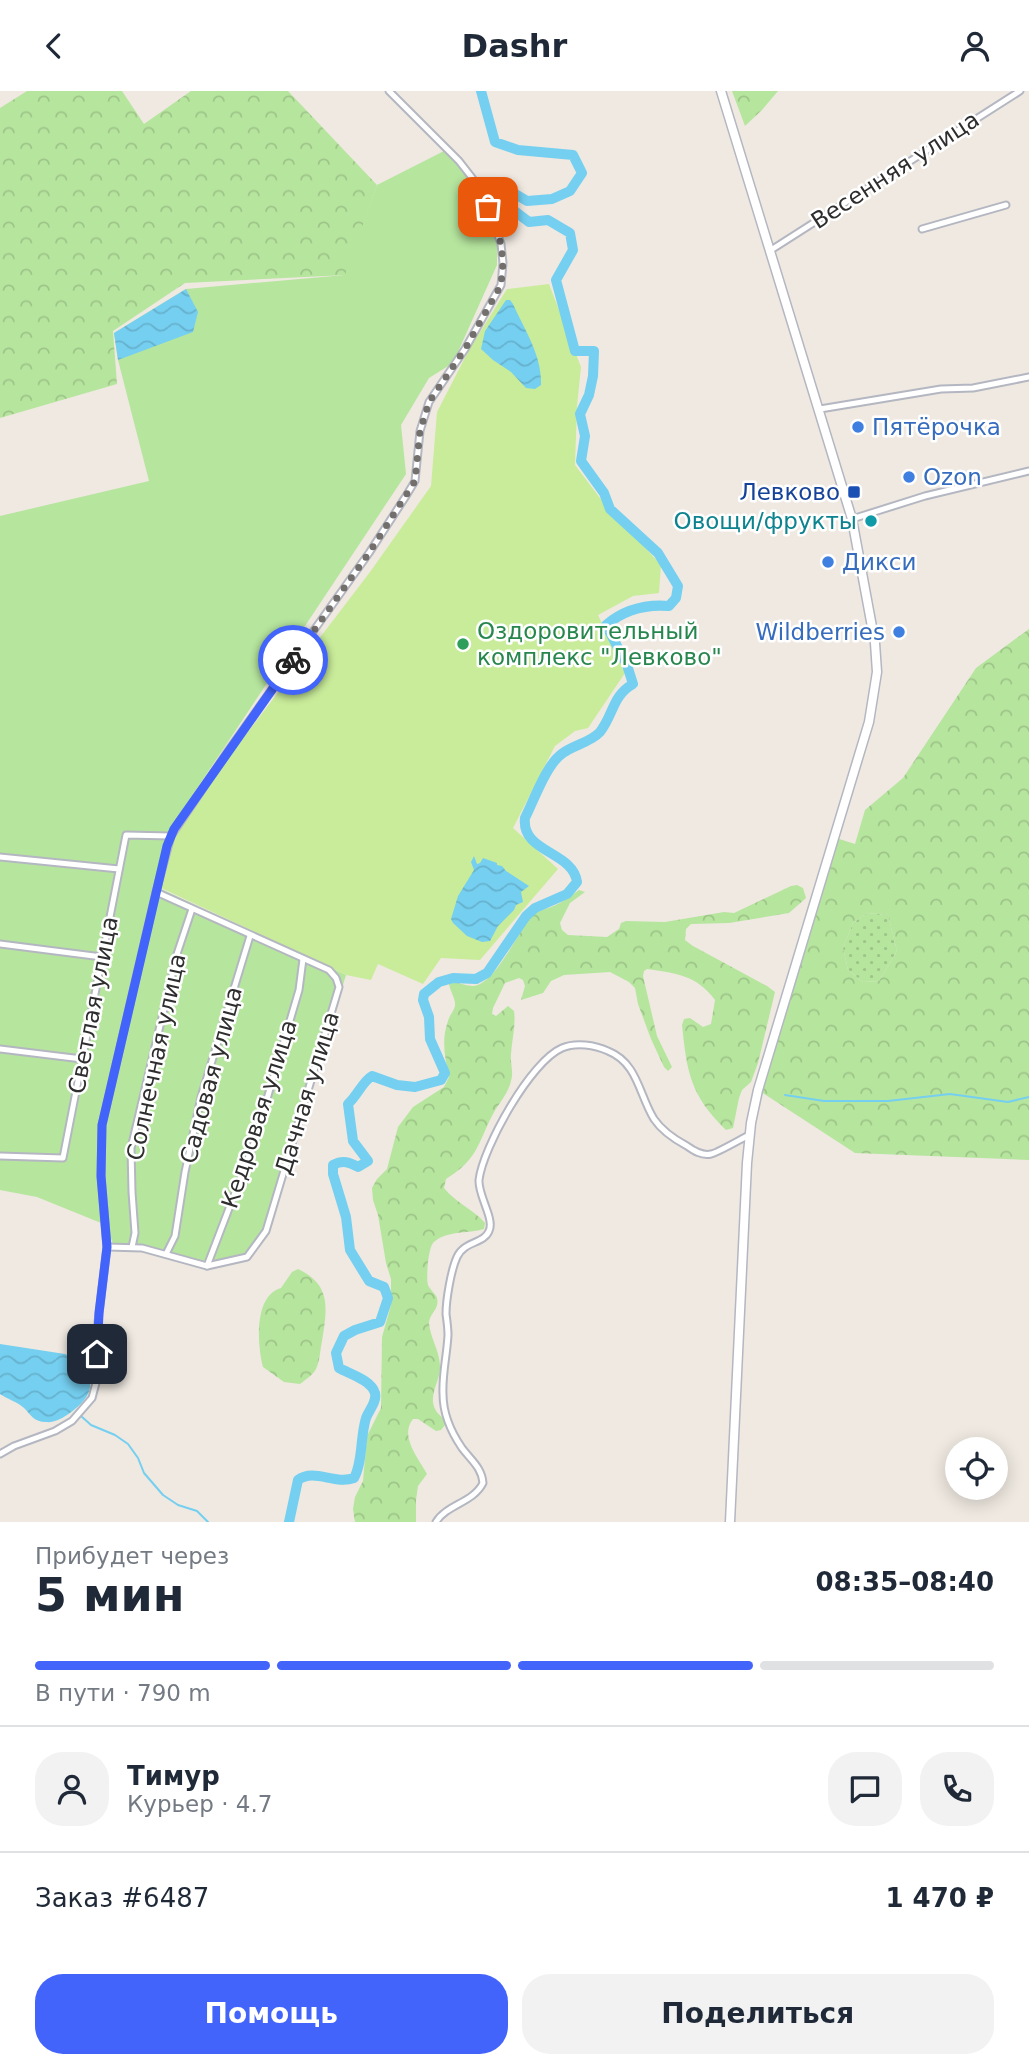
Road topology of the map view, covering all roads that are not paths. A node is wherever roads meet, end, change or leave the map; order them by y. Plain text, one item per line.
1 (389, 91) edge
2 (721, 91) edge
3 (1020, 91) edge
4 (1006, 205) dead end
5 (922, 229) dead end
6 (771, 250) junction
7 (1029, 377) edge
8 (820, 409) junction
9 (1029, 471) edge
10 (852, 519) junction
11 (173, 833) junction
12 (0, 857) edge
13 (119, 869) junction
14 (156, 892) junction
15 (192, 909) junction
16 (250, 936) junction
17 (0, 944) edge
18 (102, 957) junction
19 (303, 959) junction
20 (0, 1049) edge
21 (82, 1059) junction
22 (749, 1135) junction
23 (0, 1156) edge
24 (107, 1247) junction
25 (132, 1247) junction
26 (166, 1254) junction
27 (207, 1266) junction
28 (0, 1454) edge
29 (436, 1522) edge
30 (730, 1522) edge

1 - 11 street
2 - 6 street
3 - 6 street, Весенняя улица
4 - 5 street
6 - 8 street
7 - 8 street
8 - 10 street
9 - 10 street
10 - 22 street
11 - 13 street, Светлая улица
11 - 14 street
12 - 13 street
13 - 18 street, Светлая улица
14 - 15 street, Дачная улица
14 - 24 street
15 - 16 street, Дачная улица
15 - 25 street, Солнечная улица
16 - 19 street, Дачная улица
16 - 26 street, Садовая улица
17 - 18 street
18 - 21 street, Светлая улица
19 - 27 street, Кедровая улица
19 - 27 street, Дачная улица
20 - 21 street
21 - 23 street, Светлая улица
22 - 29 street
22 - 30 street
24 - 25 street, Дачная улица
24 - 28 street
25 - 26 street, Дачная улица
26 - 27 street, Дачная улица

